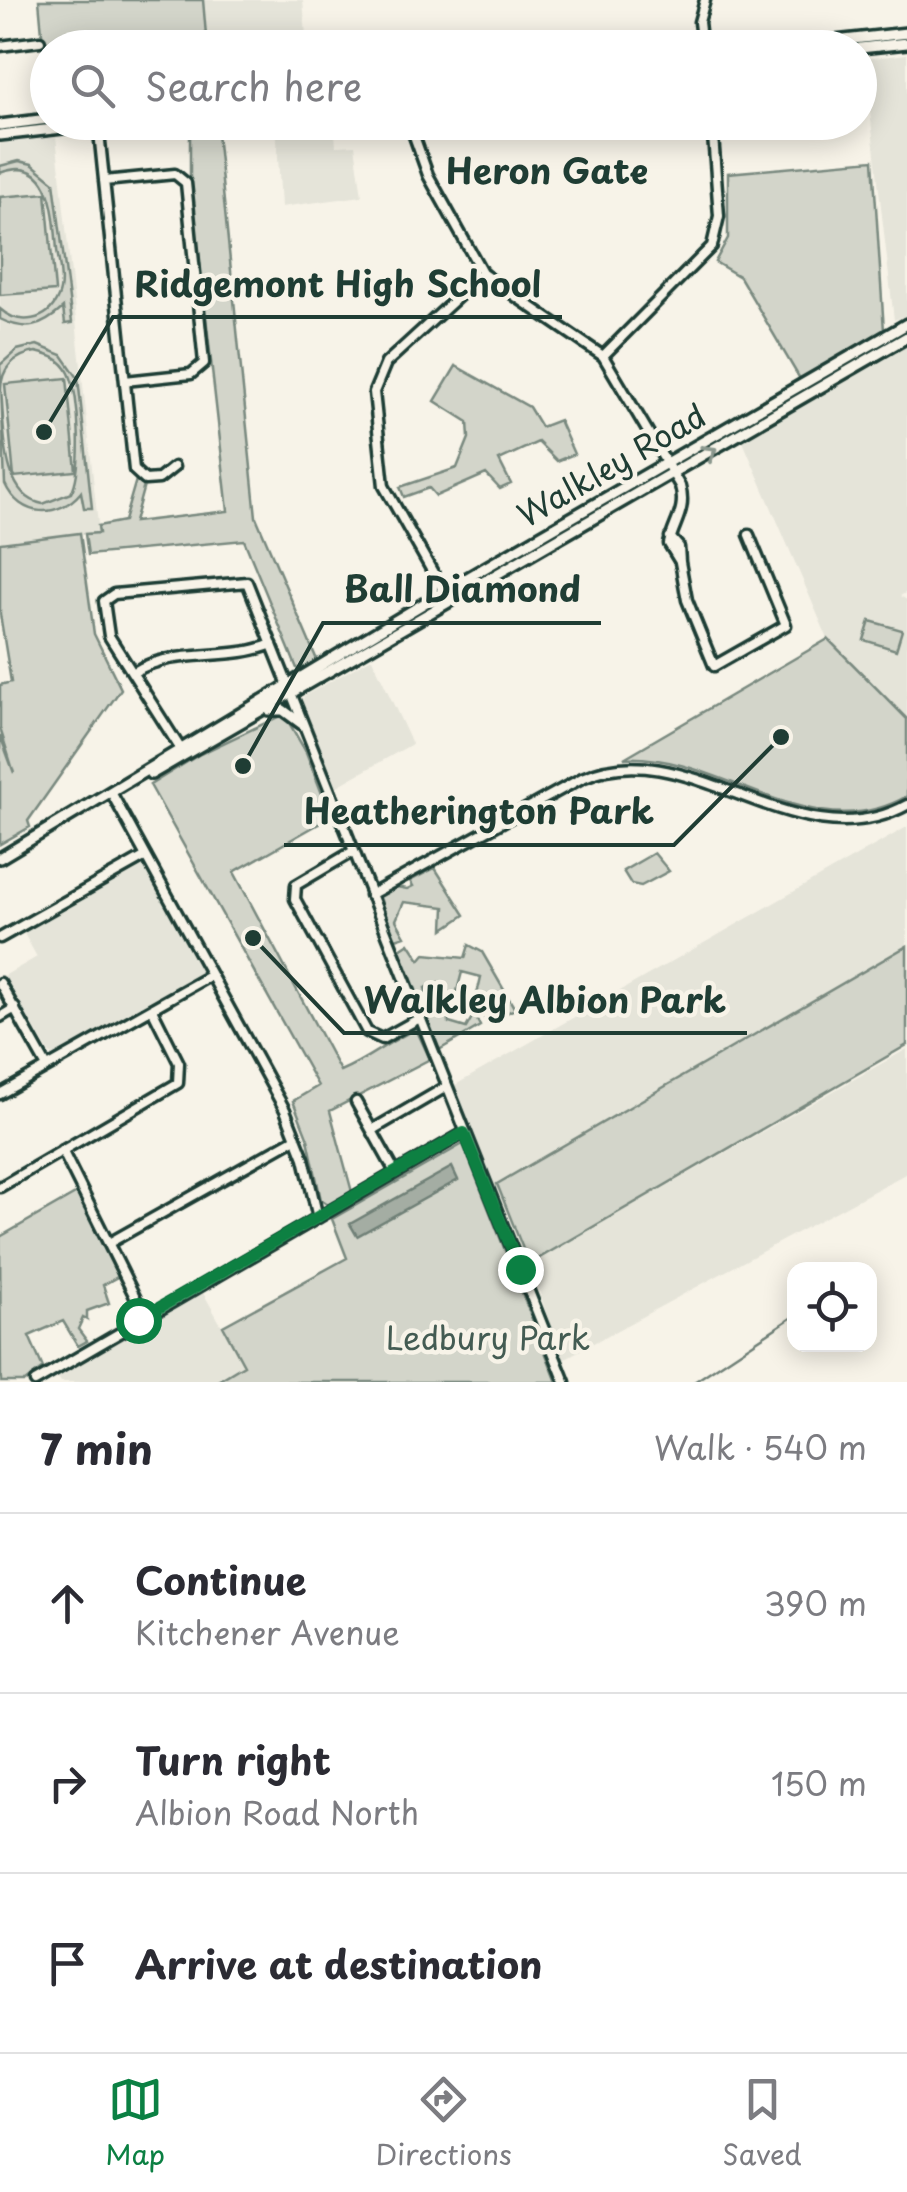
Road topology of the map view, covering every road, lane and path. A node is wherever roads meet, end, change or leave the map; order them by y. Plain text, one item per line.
1 (705, 0) edge
2 (701, 30) edge
3 (907, 33) edge
4 (877, 36) edge
5 (30, 42) edge
6 (907, 44) edge
7 (0, 46) edge
8 (877, 47) edge
9 (30, 121) edge
10 (0, 125) edge
11 (30, 131) edge
12 (0, 135) edge
13 (100, 140) edge
14 (415, 140) edge
15 (714, 140) edge
16 (104, 181) junction
17 (482, 274) junction
18 (907, 324) edge
19 (907, 338) edge
20 (603, 356) junction
21 (125, 381) junction
22 (667, 462) junction
23 (174, 468) dead end
24 (674, 473) junction
25 (749, 534) dead end
26 (446, 596) junction
27 (272, 644) junction
28 (134, 672) junction
29 (289, 691) junction
30 (266, 710) junction
31 (302, 724) junction
32 (180, 748) junction
33 (139, 778) junction
34 (112, 794) junction
35 (907, 805) edge
36 (352, 852) junction
37 (146, 856) junction
38 (0, 858) edge
39 (370, 895) junction
40 (0, 938) edge
41 (211, 975) junction
42 (0, 982) edge
43 (15, 1008) junction
44 (152, 1010) junction
45 (0, 1017) edge
46 (418, 1019) junction
47 (47, 1067) junction
48 (446, 1087) junction
49 (0, 1094) edge
50 (356, 1102) dead end
51 (372, 1130) junction
52 (464, 1133) junction
53 (296, 1138) junction
54 (62, 1150) junction
55 (396, 1172) junction
56 (0, 1187) edge
57 (318, 1218) junction
58 (109, 1243) junction
59 (145, 1317) junction
60 (35, 1382) edge
61 (565, 1382) edge

1 - 2 street
3 - 4 main road
5 - 7 street
6 - 8 main road
9 - 10 main road
11 - 12 main road
13 - 16 street
14 - 17 street
15 - 20 street
16 - 21 street
16 - 21 street
17 - 20 street
17 - 26 street
18 - 22 main road, Walkley Road
24 -> 19 main road, Walkley Road
20 - 22 street
21 - 23 street
22 - 24 street
22 - 26 main road, Walkley Road
24 - 25 street
24 - 26 main road, Walkley Road
26 - 29 main road, Walkley Road
27 - 28 street
27 - 28 street
27 - 29 street
28 - 32 street
29 - 30 main road, Walkley Road
29 - 31 street
29 - 32 main road, Walkley Road
30 - 31 main road
30 - 33 main road, Walkley Road
31 - 36 street
32 - 33 main road, Walkley Road
33 - 34 main road, Walkley Road
34 - 37 street
34 - 38 main road, Walkley Road
35 - 39 street
36 - 39 street
36 - 46 street
37 - 40 street
37 - 41 street
39 - 46 street
41 - 44 street
41 - 53 street
42 - 43 street
43 - 45 street
43 - 47 street
44 - 47 street
44 - 54 street
46 - 48 street
47 - 49 street
48 - 51 street
48 - 52 street
50 - 51 street
51 - 55 street
52 - 55 street
52 - 61 street
53 - 57 street
53 - 58 street
54 - 56 street
54 - 58 street
55 - 57 street
57 - 59 street
58 - 59 street
59 - 60 street

